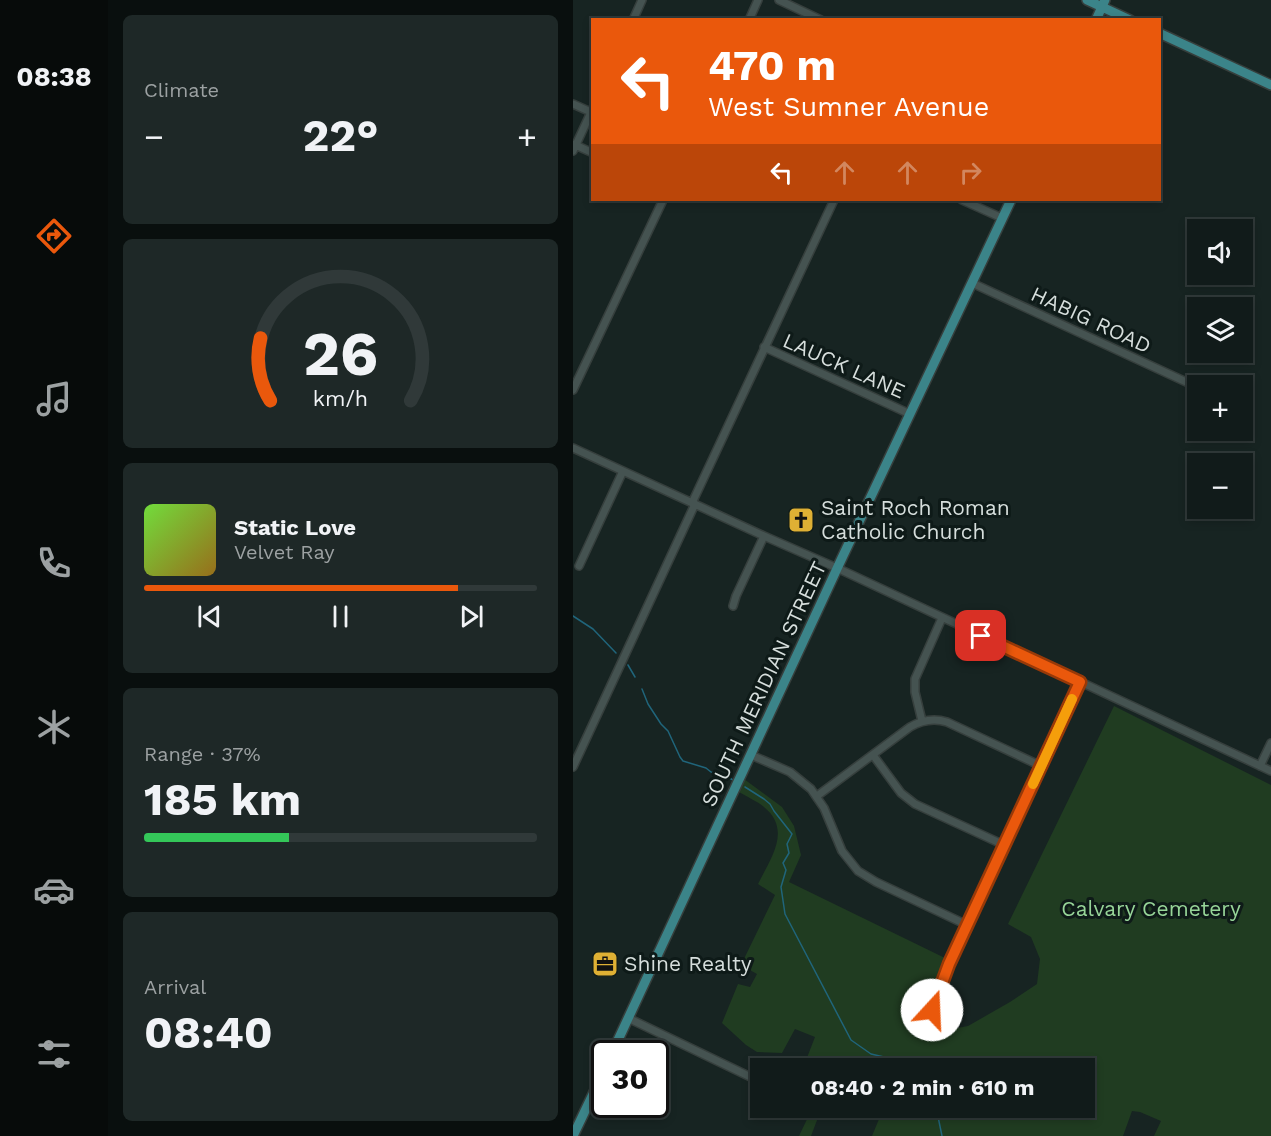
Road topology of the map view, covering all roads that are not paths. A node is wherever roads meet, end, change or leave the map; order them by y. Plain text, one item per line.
1 (642, 0) edge
2 (758, 0) edge
3 (779, 0) edge
4 (1087, 0) edge
5 (1103, 3) edge
6 (636, 18) edge
7 (750, 18) edge
8 (817, 18) edge
9 (1097, 18) edge
10 (1126, 18) edge
11 (1161, 34) edge
12 (1271, 85) edge
13 (573, 104) edge
14 (591, 111) edge
15 (591, 113) edge
16 (574, 147) edge
17 (591, 152) edge
18 (663, 201) edge
19 (834, 201) edge
20 (964, 201) edge
21 (1010, 201) edge
22 (1002, 218) junction
23 (972, 283) junction
24 (764, 347) junction
25 (1187, 382) edge
26 (573, 390) edge
27 (910, 414) junction
28 (573, 448) edge
29 (623, 471) junction
30 (693, 503) junction
31 (763, 536) junction
32 (579, 566) dead end
33 (837, 568) junction
34 (733, 606) dead end
35 (942, 618) junction
36 (1080, 682) junction
37 (922, 721) junction
38 (1271, 743) edge
39 (751, 754) junction
40 (873, 755) junction
41 (1041, 766) junction
42 (1260, 766) junction
43 (573, 767) edge
44 (1271, 771) edge
45 (817, 796) junction
46 (1004, 845) junction
47 (967, 925) junction
48 (628, 1018) junction
49 (951, 1026) dead end
50 (618, 1040) edge
51 (750, 1077) edge
52 (591, 1099) edge
53 (574, 1135) edge

1 - 6 street
2 - 7 street
3 - 8 street
4 - 5 main road
5 - 9 main road
5 - 10 main road
11 - 12 main road
13 - 14 street
15 - 16 street
16 - 17 street
18 - 26 street
19 - 24 street
20 - 22 street
21 - 22 main road, SOUTH MERIDIAN STREET
22 - 23 main road, SOUTH MERIDIAN STREET
23 - 25 street, HABIG ROAD
23 - 27 main road, SOUTH MERIDIAN STREET
24 - 27 street, LAUCK LANE
24 - 30 street
27 - 33 main road, SOUTH MERIDIAN STREET
28 - 29 street
29 - 30 street
29 - 32 street
30 - 31 street
30 - 43 street
31 - 33 street
31 - 34 street
33 - 35 street
33 - 39 main road, SOUTH MERIDIAN STREET
35 - 36 street
35 - 37 street
36 - 41 street
36 - 42 street
37 - 40 street
37 - 41 street
38 - 42 street
39 - 45 street
39 - 48 main road, SOUTH MERIDIAN STREET
40 - 45 street
40 - 46 street
41 - 46 street
42 - 44 street
45 - 47 street
46 - 47 street
47 - 49 street
48 - 50 main road, SOUTH MERIDIAN STREET
48 - 51 street
52 - 53 main road

